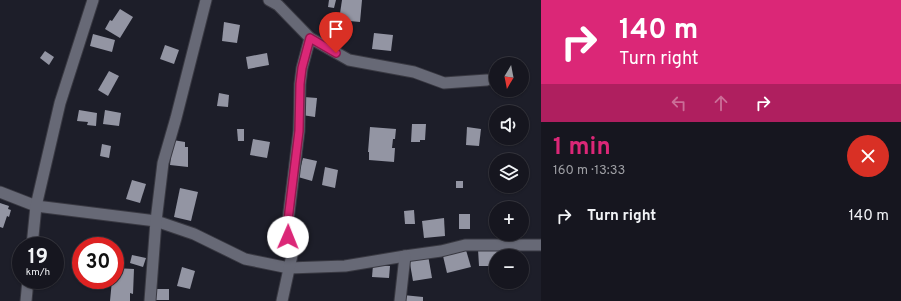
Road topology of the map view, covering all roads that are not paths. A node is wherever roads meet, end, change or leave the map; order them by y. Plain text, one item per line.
1 (93, 0) edge
2 (206, 0) edge
3 (269, 0) edge
4 (310, 38) junction
5 (487, 80) dead end
6 (0, 192) edge
7 (36, 206) junction
8 (156, 221) junction
9 (33, 237) edge
10 (541, 245) edge
11 (404, 256) junction
12 (289, 268) junction
13 (27, 289) edge
14 (26, 301) edge
15 (150, 301) edge
16 (282, 301) edge
17 (400, 301) edge

1 - 7 street
2 - 8 street
3 - 4 street
4 - 5 street
4 - 12 street
6 - 7 street
7 - 8 street
7 - 9 street
8 - 12 street
8 - 15 street
10 - 11 street
11 - 12 street
11 - 17 street
12 - 16 street
13 - 14 street

